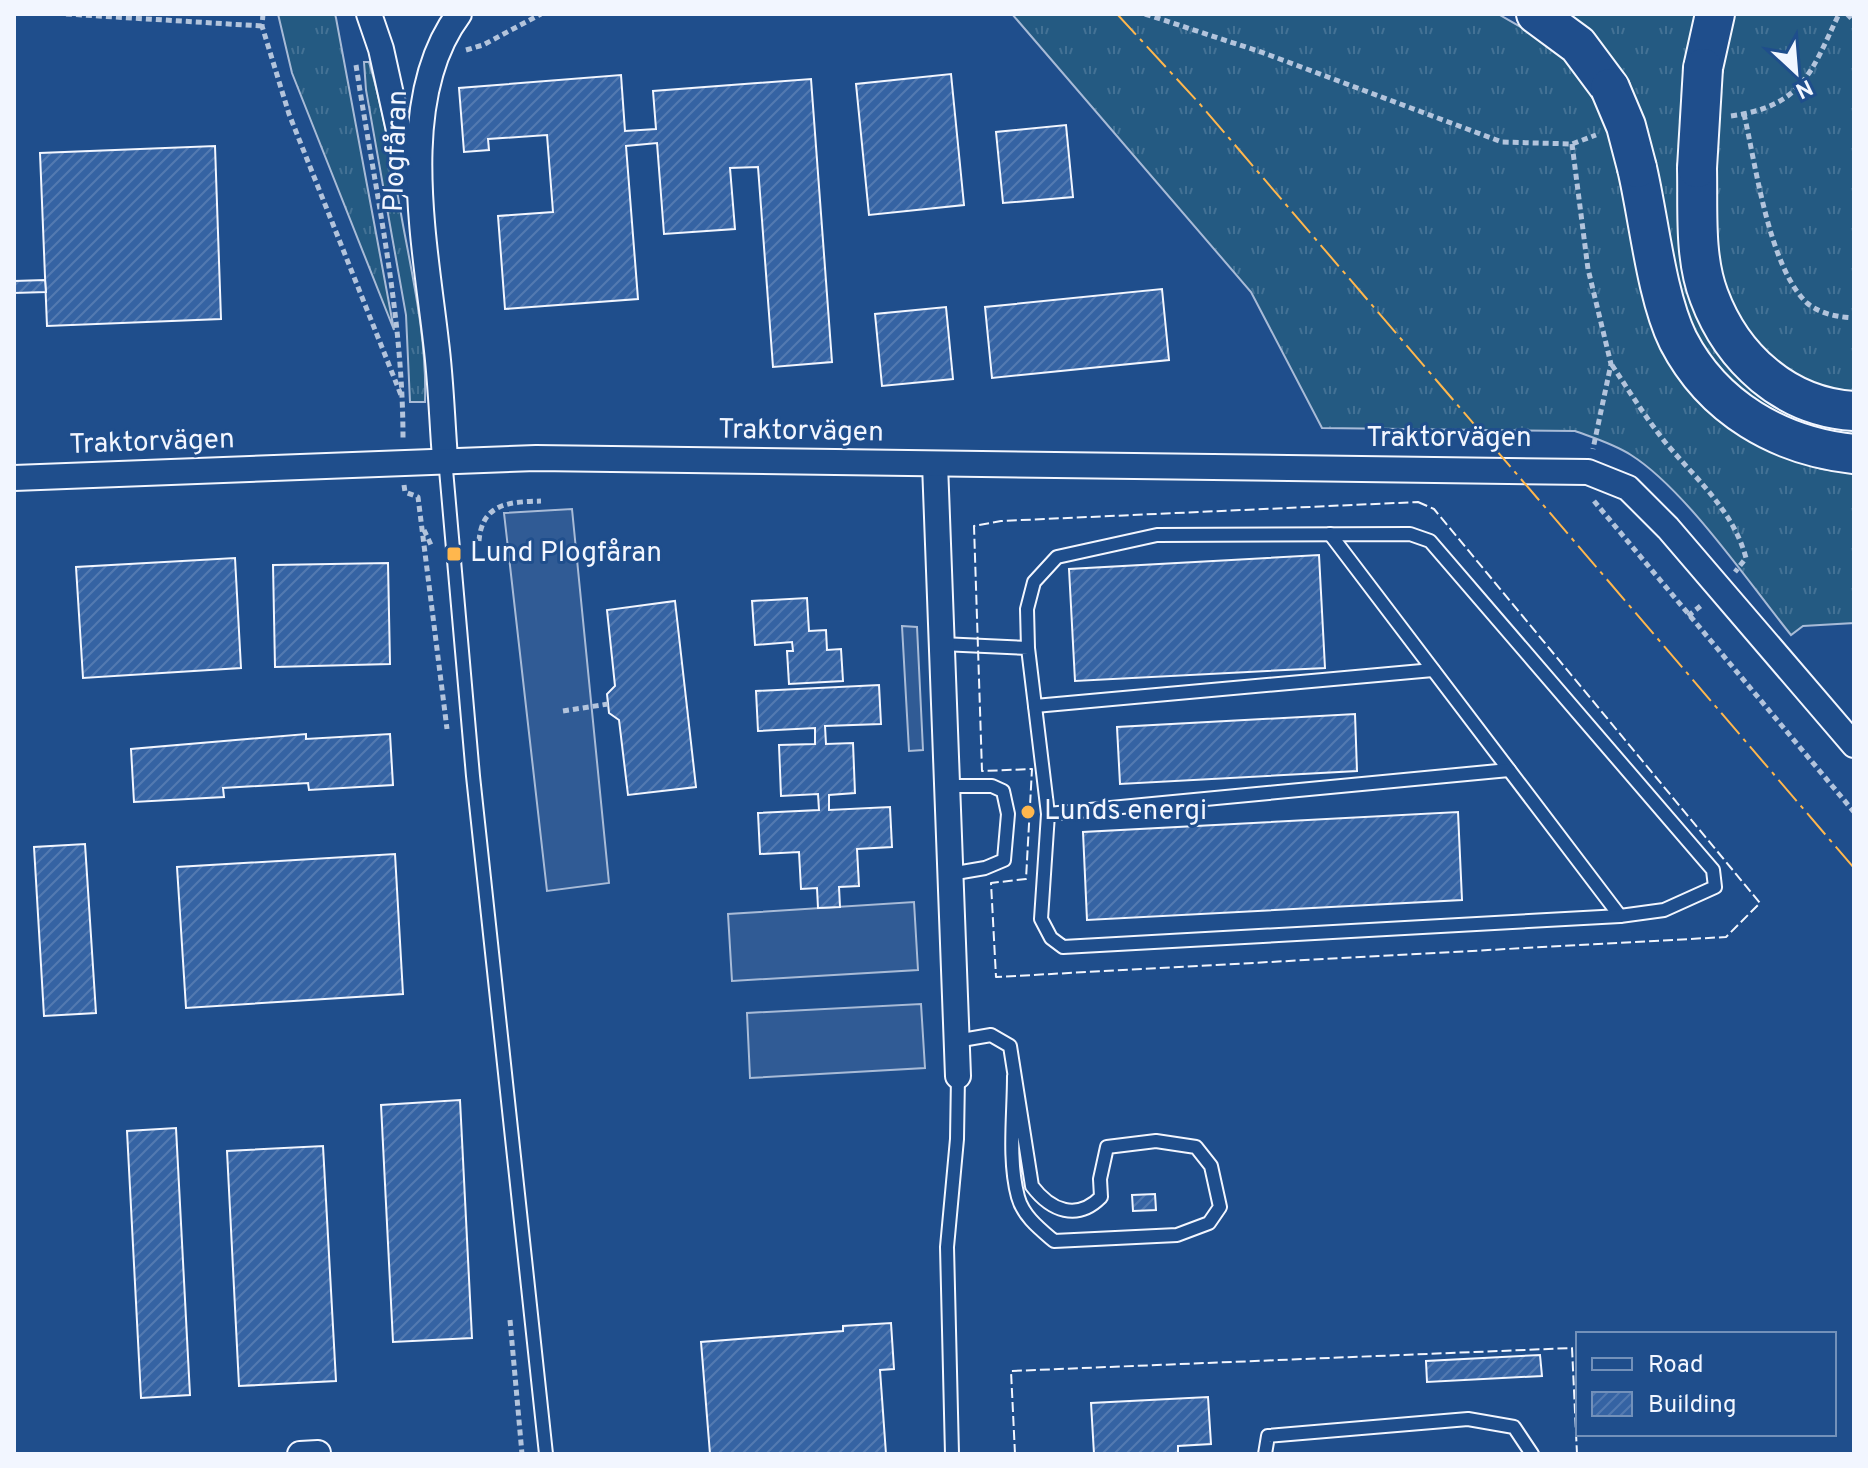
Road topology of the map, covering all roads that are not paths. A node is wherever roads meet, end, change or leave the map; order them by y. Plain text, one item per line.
1 (369, 14) edge
2 (459, 14) edge
3 (1536, 14) edge
4 (1715, 14) edge
5 (425, 249) junction
6 (1854, 411) edge
7 (1854, 454) edge
8 (445, 458) junction
9 (935, 464) junction
10 (14, 478) edge
11 (1330, 534) junction
12 (941, 644) junction
13 (1028, 648) junction
14 (1433, 670) junction
15 (1035, 706) junction
16 (1854, 745) edge
17 (1509, 770) junction
18 (947, 786) junction
19 (1048, 814) junction
20 (950, 874) junction
21 (1620, 916) junction
22 (956, 1041) junction
23 (958, 1076) joint
24 (1014, 1076) junction
25 (300, 1454) edge
26 (318, 1454) edge
27 (546, 1454) edge
28 (952, 1454) edge
29 (1265, 1454) edge
30 (1532, 1454) edge

1 - 5 street, Plogfåran
2 - 5 street, Plogfåran
3 - 7 main road, bridge
4 - 6 main road, bridge
5 - 8 street, Plogfåran
8 - 9 street, Traktorvägen
8 - 10 street, Traktorvägen
8 - 27 lane
9 - 12 street
9 - 16 street, Traktorvägen
11 - 13 lane
11 - 14 lane
11 - 21 lane
12 - 13 lane
12 - 18 street
13 - 15 lane
14 - 15 lane
14 - 17 lane
15 - 19 lane
17 - 19 lane
17 - 21 lane
18 - 20 street
18 - 20 lane
19 - 21 lane
20 - 22 street
22 - 23 street
22 - 24 lane
23 - 28 lane
24 - 24 lane
25 - 26 street
29 - 30 lane

